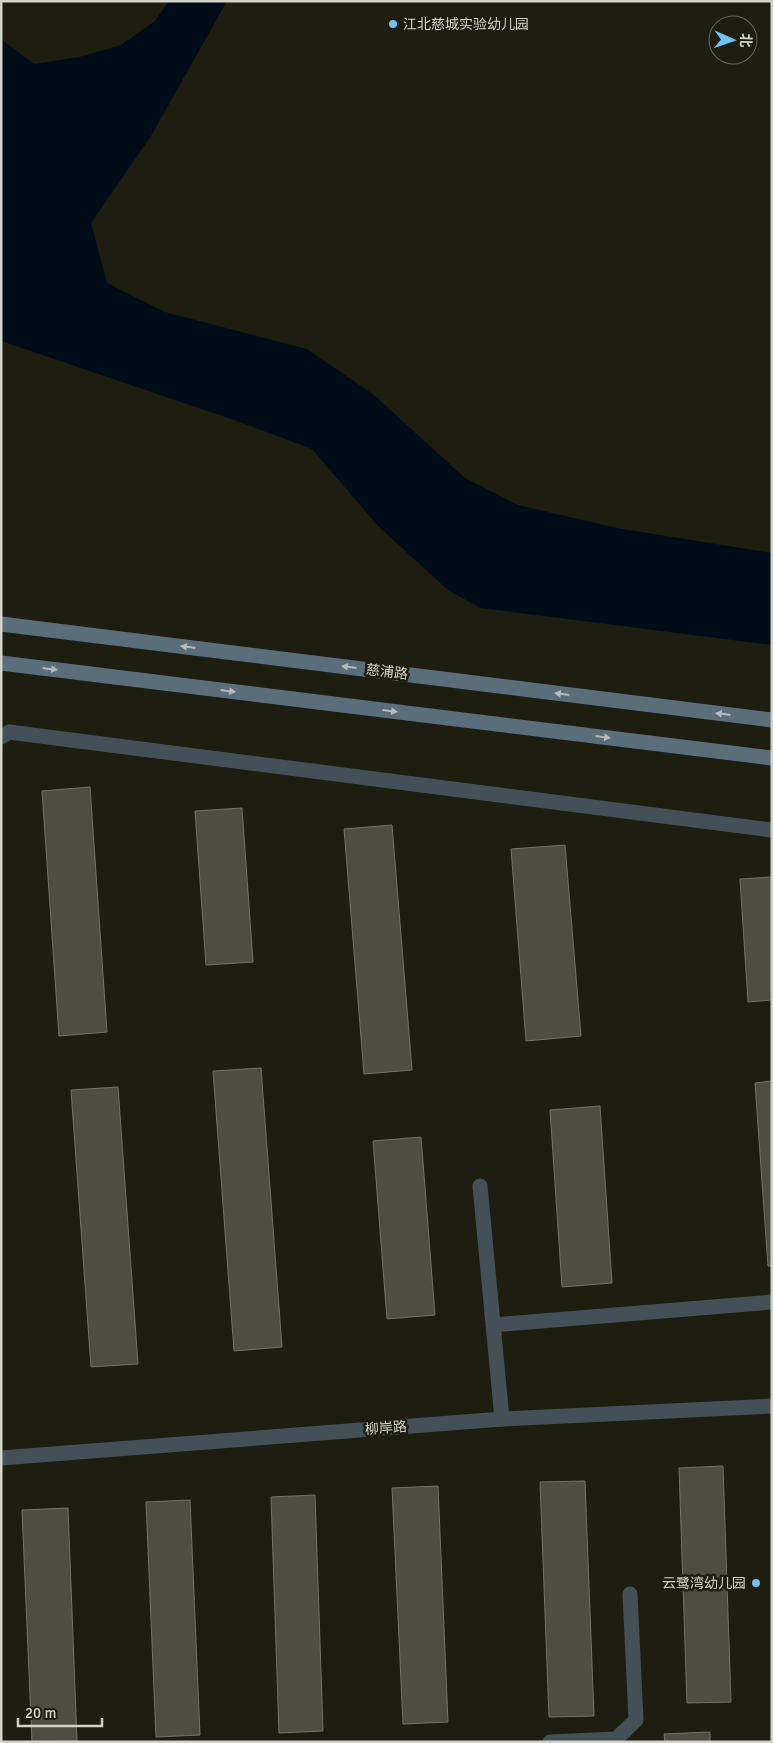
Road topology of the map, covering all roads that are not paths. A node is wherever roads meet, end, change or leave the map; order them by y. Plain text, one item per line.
1 (1, 624) edge
2 (1, 663) edge
3 (772, 720) edge
4 (1, 736) edge
5 (772, 758) edge
6 (772, 830) edge
7 (480, 1186) dead end
8 (772, 1302) edge
9 (493, 1326) junction
10 (772, 1406) edge
11 (502, 1419) junction
12 (1, 1458) edge
13 (630, 1594) dead end
14 (597, 1741) edge
15 (550, 1742) edge

3 -> 1 street, 慈浦路
2 -> 5 street
4 - 6 street
7 - 9 street
8 - 9 street
9 - 11 street
10 - 11 street, 柳岸路
11 - 12 street, 柳岸路
13 - 14 street
14 - 15 street

